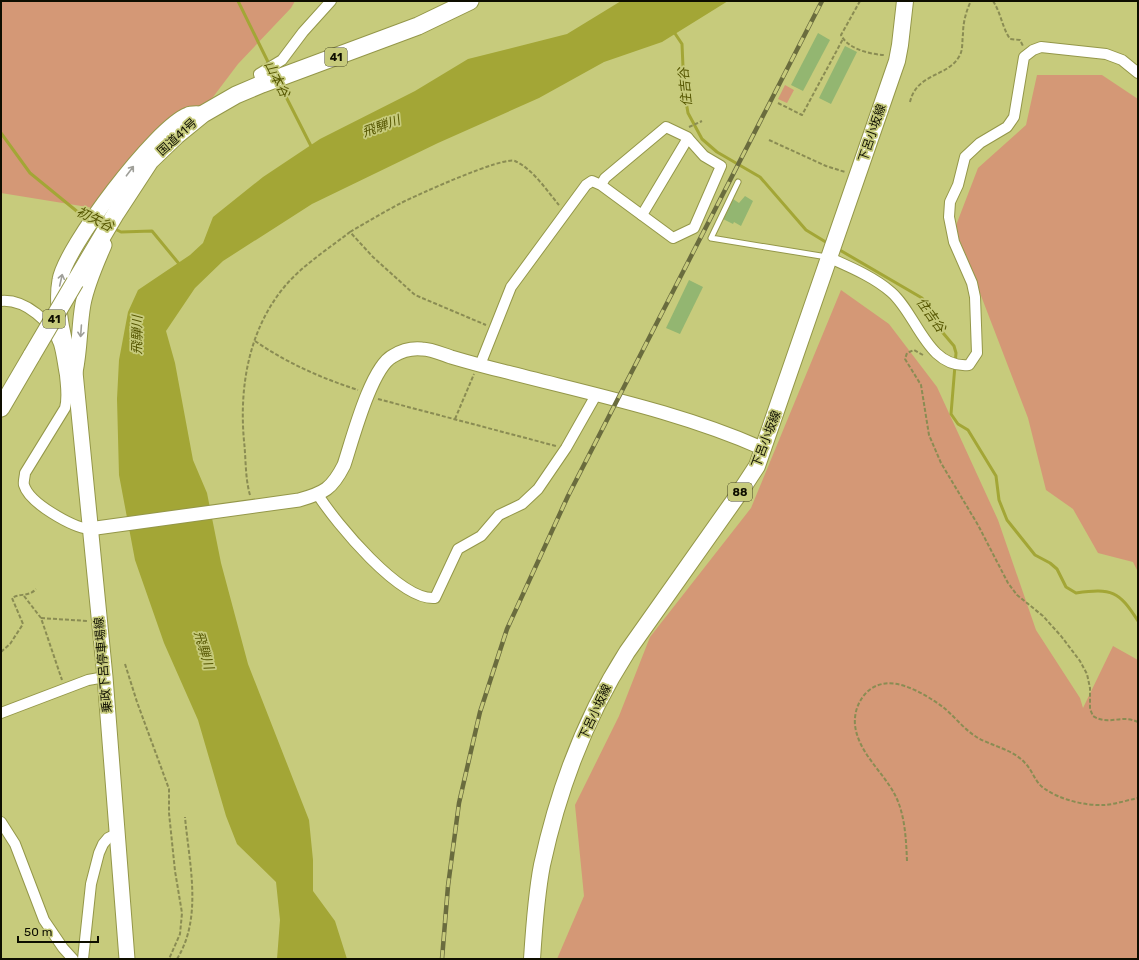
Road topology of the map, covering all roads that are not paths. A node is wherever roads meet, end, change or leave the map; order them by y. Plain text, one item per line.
1 (331, 1) edge
2 (470, 1) edge
3 (905, 1) edge
4 (1138, 73) edge
5 (262, 84) junction
6 (203, 114) junction
7 (688, 138) junction
8 (738, 182) dead end
9 (601, 184) junction
10 (642, 215) junction
11 (108, 227) junction
12 (830, 258) junction
13 (1, 300) edge
14 (479, 365) junction
15 (75, 372) junction
16 (596, 395) junction
17 (1, 408) edge
18 (764, 449) junction
19 (318, 495) junction
20 (89, 529) junction
21 (105, 677) junction
22 (1, 713) edge
23 (1, 822) edge
24 (116, 834) junction
25 (73, 959) edge
26 (83, 959) edge
27 (127, 959) edge
28 (532, 959) edge

1 - 5 street
2 - 5 highway, 国道41号 / 41
3 - 12 main road, 下呂小坂線 / 88
4 - 12 street
5 - 6 highway, 国道41号 / 41
6 - 11 highway, 国道41号 / 41
15 -> 6 main road
7 - 9 street
7 - 10 street
7 - 10 street
8 - 12 lane
9 - 10 street
9 - 14 street
11 -> 15 main road
11 - 17 highway, 国道41号 / 41, bridge
12 - 18 main road, 下呂小坂線 / 88
13 - 20 street
14 - 16 street
14 - 19 street
15 - 20 main road, 乗政下呂停車場線
16 - 18 street
16 - 19 street
18 - 28 main road, 下呂小坂線 / 88
19 - 20 street
20 - 21 main road, 乗政下呂停車場線
21 - 22 street
21 - 24 main road, 乗政下呂停車場線
23 - 25 street
24 - 26 street
24 - 27 main road, 乗政下呂停車場線

